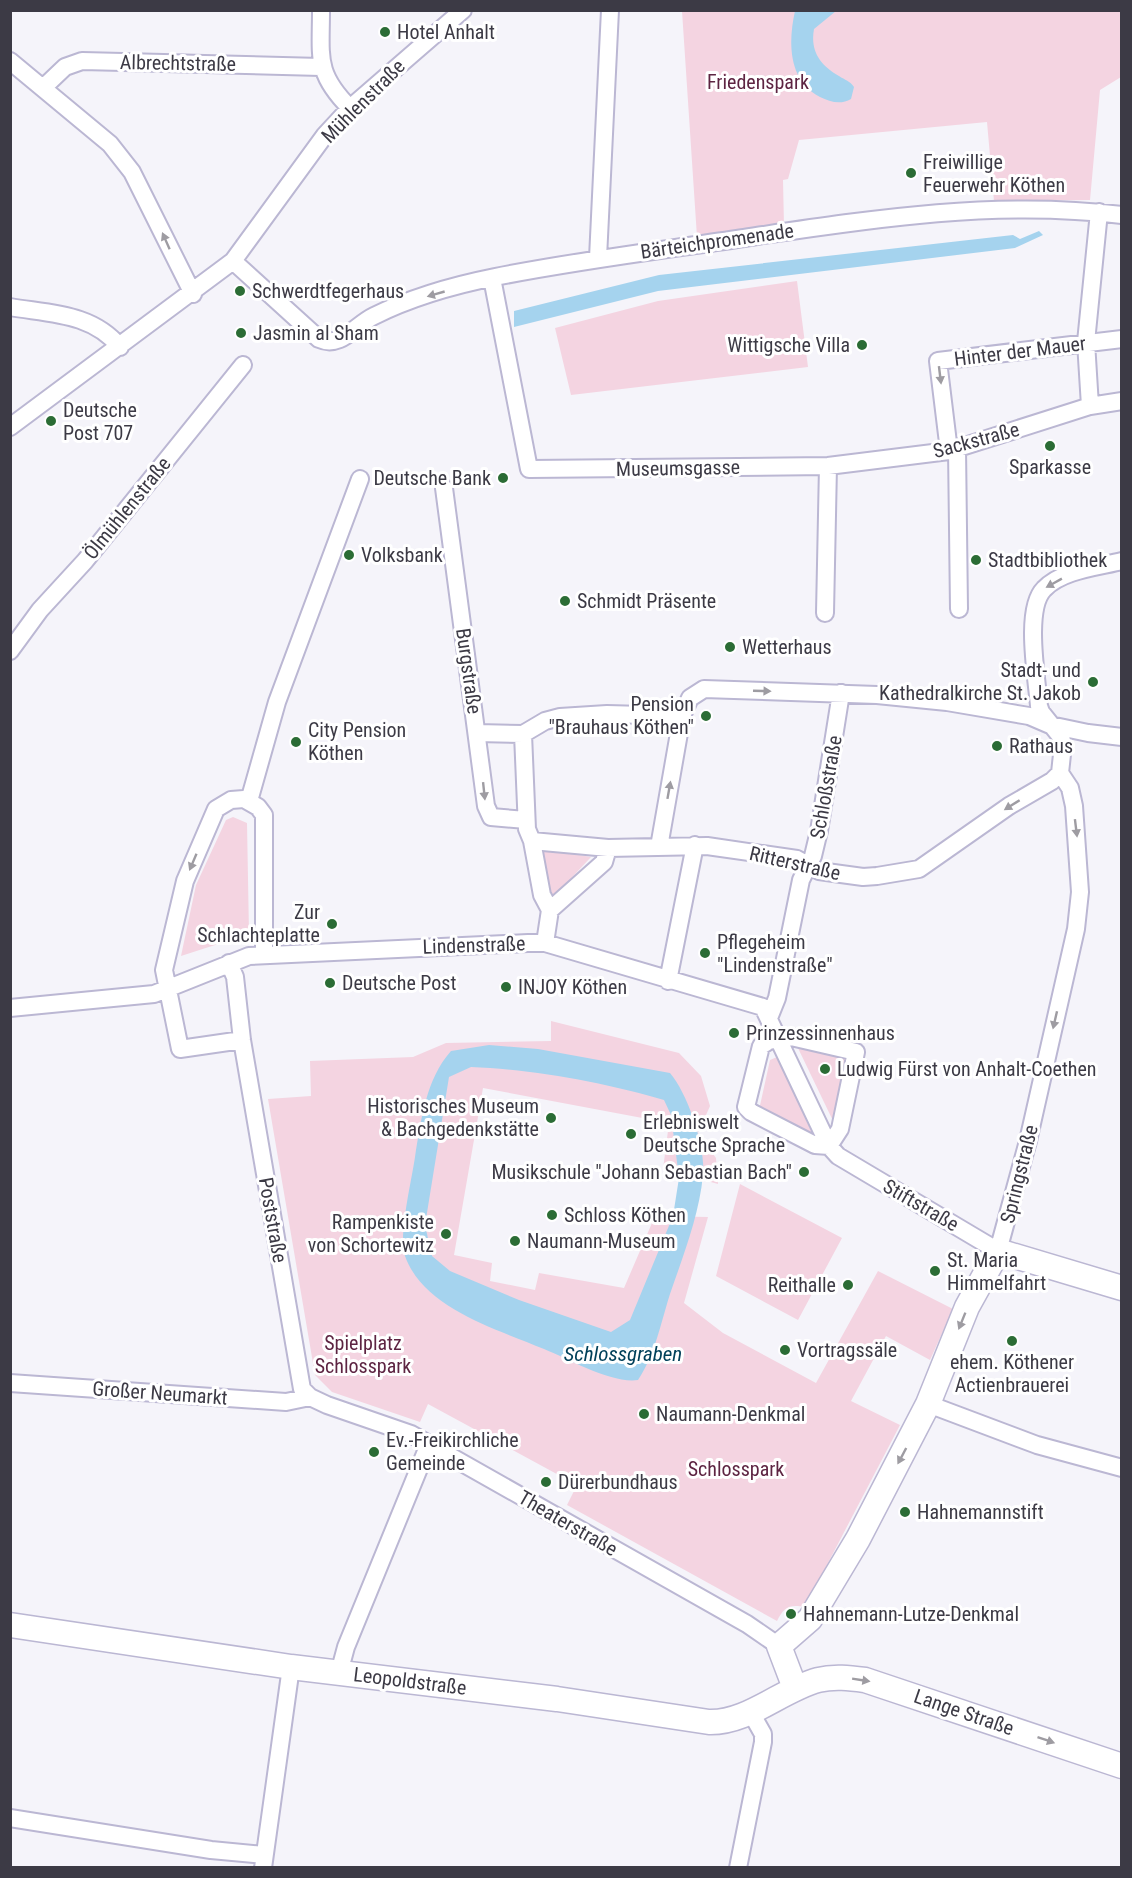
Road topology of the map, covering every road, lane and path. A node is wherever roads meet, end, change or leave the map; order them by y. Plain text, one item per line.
1 (321, 10) edge
2 (462, 10) edge
3 (610, 10) edge
4 (10, 61) edge
5 (321, 67) junction
6 (44, 87) junction
7 (350, 108) junction
8 (1099, 212) junction
9 (1122, 215) edge
10 (598, 258) junction
11 (233, 261) junction
12 (492, 278) junction
13 (193, 294) junction
14 (10, 308) edge
15 (1122, 339) edge
16 (1086, 342) junction
17 (120, 347) junction
18 (243, 365) dead end
19 (1122, 401) edge
20 (1090, 406) junction
21 (10, 427) edge
22 (953, 450) junction
23 (828, 466) junction
24 (360, 479) dead end
25 (444, 488) dead end
26 (1122, 561) edge
27 (958, 609) dead end
28 (825, 613) dead end
29 (10, 651) edge
30 (841, 693) junction
31 (682, 716) junction
32 (1050, 725) junction
33 (477, 732) junction
34 (523, 734) junction
35 (1122, 737) edge
36 (1060, 773) junction
37 (249, 801) junction
38 (526, 820) junction
39 (532, 841) junction
40 (695, 845) junction
41 (658, 847) junction
42 (608, 848) junction
43 (808, 867) junction
44 (550, 910) junction
45 (545, 943) junction
46 (264, 954) junction
47 (229, 963) junction
48 (668, 981) junction
49 (170, 988) junction
50 (10, 1008) edge
51 (769, 1018) junction
52 (779, 1038) junction
53 (242, 1040) junction
54 (829, 1146) junction
55 (998, 1251) junction
56 (1122, 1288) edge
57 (10, 1383) edge
58 (309, 1397) junction
59 (928, 1404) junction
60 (429, 1444) junction
61 (1122, 1468) edge
62 (10, 1625) edge
63 (779, 1646) junction
64 (291, 1667) junction
65 (339, 1673) junction
66 (799, 1686) junction
67 (750, 1711) junction
68 (1122, 1766) edge
69 (10, 1818) edge
70 (264, 1861) edge
71 (738, 1868) edge

1 - 5 street
2 - 7 street, Mühlenstraße
3 - 10 street
4 - 6 street
5 - 6 street, Albrechtstraße
5 - 7 street
13 -> 6 street
7 - 11 street, Mühlenstraße
8 - 9 street, Bärteichpromenade
8 - 10 street, Bärteichpromenade
8 - 16 street
10 - 12 street, Bärteichpromenade
12 -> 11 street, Bärteichpromenade
11 - 13 street, Mühlenstraße
12 - 23 street, Museumsgasse
13 - 17 street, Mühlenstraße
14 - 17 street
15 - 16 street, Hinter der Mauer
16 - 20 street
16 -> 22 street, Hinter der Mauer
17 - 21 street, Mühlenstraße
18 - 29 street, Ölmühlenstraße
19 - 20 street, Sackstraße
20 - 22 street, Sackstraße
22 - 23 street, Sackstraße
22 - 27 street
23 - 28 street
24 - 37 street
25 - 33 street, Burgstraße
26 -> 32 street, Springstraße
31 -> 30 street
30 - 32 street
30 - 43 street, Schloßstraße
31 - 34 street
41 -> 31 street
32 - 35 street
32 - 36 street, Springstraße
33 - 34 street
33 -> 38 street, Burgstraße
34 - 38 street
36 -> 43 street, Ritterstraße
36 -> 55 street, Springstraße
37 - 46 street
37 -> 49 street
38 - 39 street
39 - 42 street, Ritterstraße
39 - 44 street
40 - 41 street, Ritterstraße
40 - 43 street, Ritterstraße
40 - 48 street
41 - 42 street, Ritterstraße
42 - 44 street
43 - 51 street, Schloßstraße
44 - 45 street
45 - 46 street, Lindenstraße
45 - 48 street, Lindenstraße
46 - 47 street, Lindenstraße
47 - 49 street, Lindenstraße
47 - 53 street, Poststraße
48 - 51 street, Lindenstraße
49 - 50 street, Lindenstraße
49 - 53 street
51 - 52 street
52 - 54 street
52 - 54 street
52 - 54 street
53 - 58 street, Poststraße
54 - 55 street, Stiftstraße
55 - 56 main road, Stiftstraße
55 -> 59 main road, Springstraße
57 - 58 street, Großer Neumarkt
58 - 60 street, Theaterstraße
59 - 61 street
59 -> 63 main road, Springstraße
60 - 63 street, Theaterstraße
60 - 65 street
62 - 64 main road, Leopoldstraße
63 - 66 main road
64 - 65 main road, Leopoldstraße
64 - 70 street
65 - 67 main road, Leopoldstraße
66 - 67 main road, Leopoldstraße
66 -> 68 main road, Lange Straße
67 - 71 street
69 - 70 street

